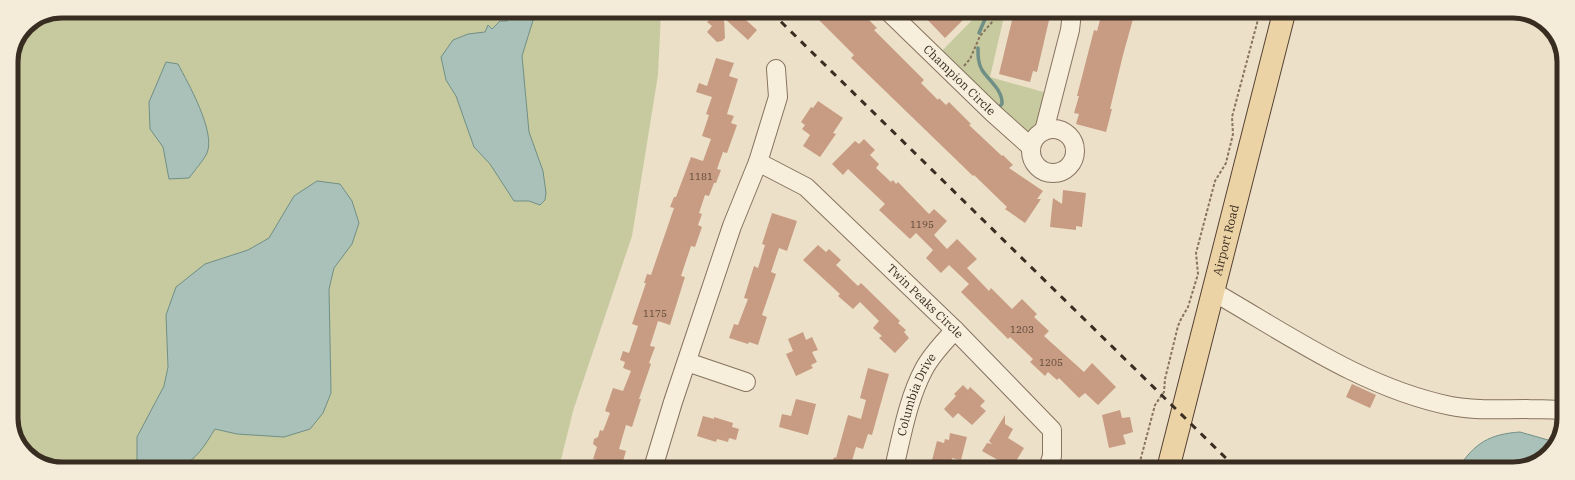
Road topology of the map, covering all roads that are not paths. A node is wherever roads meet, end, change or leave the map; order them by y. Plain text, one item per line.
1 (895, 18) edge
2 (1071, 18) edge
3 (1282, 18) edge
4 (776, 69) dead end
5 (1044, 131) junction
6 (1031, 147) junction
7 (758, 162) junction
8 (1212, 291) junction
9 (955, 330) junction
10 (687, 362) junction
11 (746, 382) dead end
12 (1557, 411) edge
13 (655, 462) edge
14 (896, 462) edge
15 (1050, 462) edge
16 (1170, 462) edge

1 - 6 street, Champion Circle
2 - 5 street
3 - 8 main road, Airport Road
4 - 7 street
5 - 6 street
5 - 6 street
7 - 9 street, Twin Peaks Circle
7 - 10 street
8 - 12 street
8 - 16 main road, Airport Road
9 - 14 street, Columbia Drive
9 - 15 street, Twin Peaks Circle
10 - 11 street
10 - 13 street

